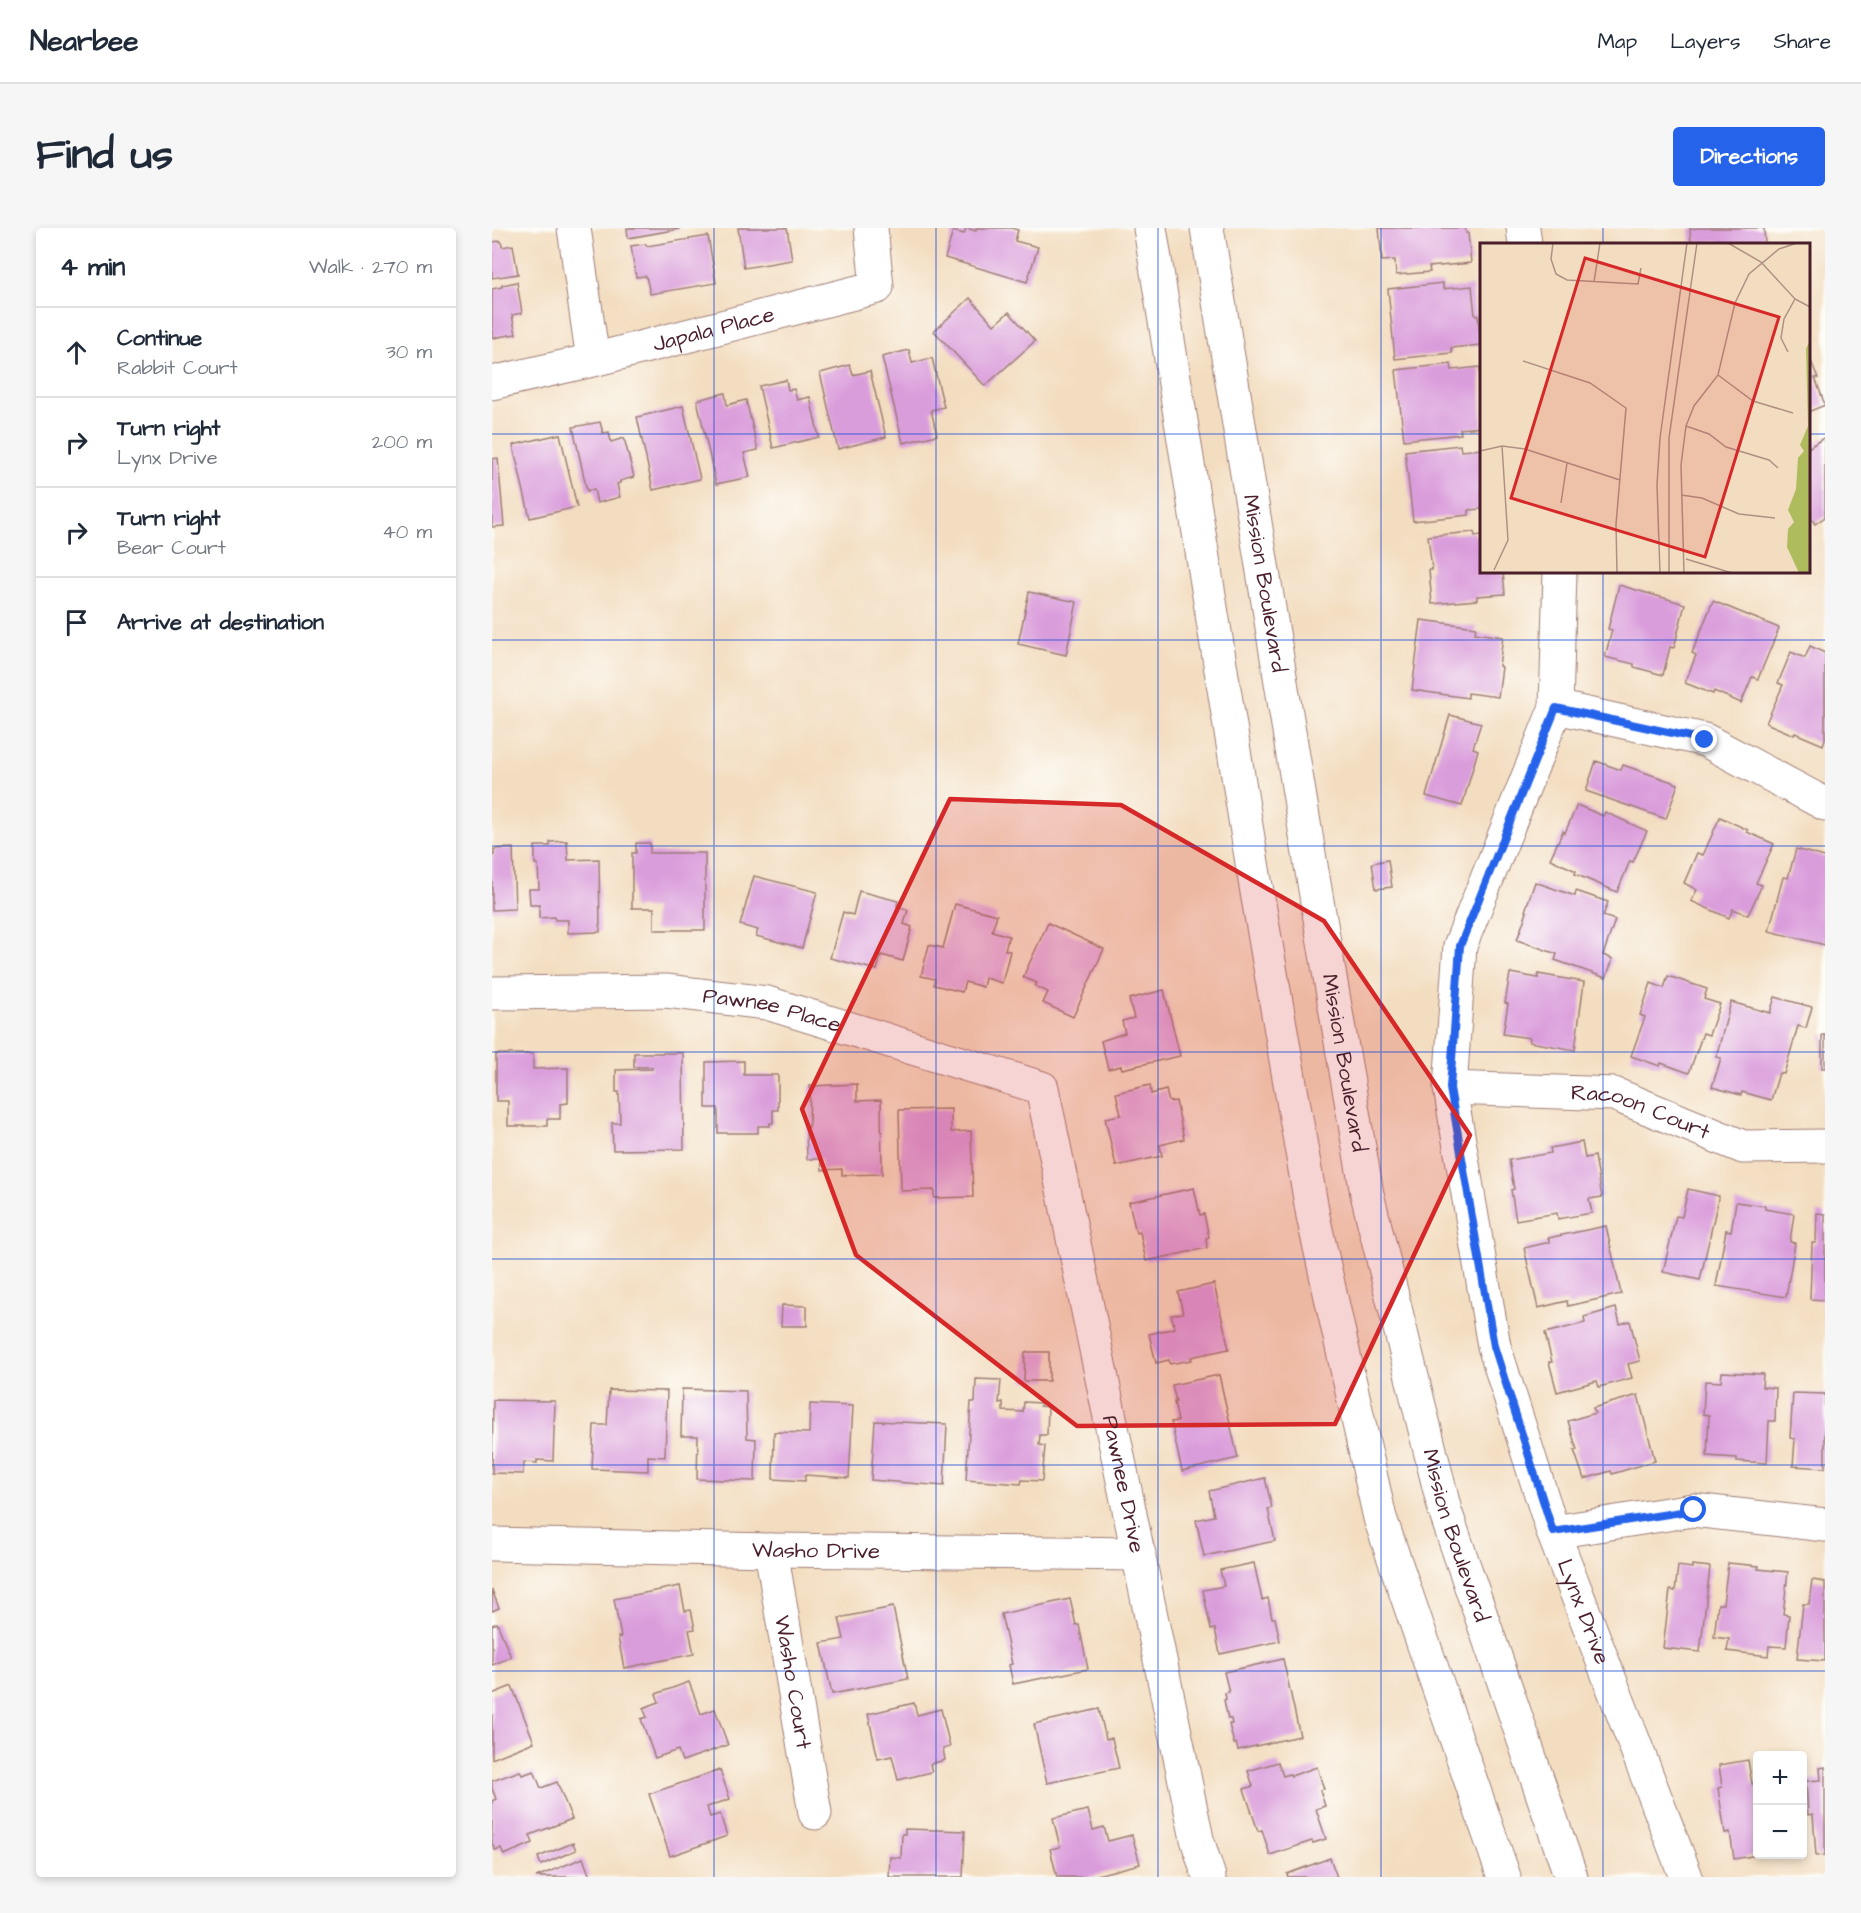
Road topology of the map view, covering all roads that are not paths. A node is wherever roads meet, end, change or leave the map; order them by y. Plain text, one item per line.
1 (574, 228) edge
2 (871, 228) edge
3 (1150, 228) edge
4 (1207, 228) edge
5 (1523, 228) edge
6 (1525, 243) edge
7 (593, 360) junction
8 (492, 383) edge
9 (1560, 573) edge
10 (1556, 708) junction
11 (1825, 804) edge
12 (492, 993) edge
13 (1042, 1088) joint
14 (1450, 1088) junction
15 (1825, 1146) edge
16 (1825, 1525) edge
17 (1553, 1532) junction
18 (492, 1544) edge
19 (771, 1550) junction
20 (1139, 1554) junction
21 (815, 1813) dead end
22 (1209, 1877) edge
23 (1504, 1877) edge
24 (1571, 1877) edge
25 (1686, 1877) edge

1 - 7 street
2 - 7 street, Japala Place
3 - 23 street
4 - 24 street, Mission Boulevard
5 - 6 street
7 - 8 street, Japala Place
9 - 10 street, Lynx Drive
10 - 11 street
10 - 14 street, Lynx Drive
12 - 13 street, Pawnee Place
13 - 20 street, Pawnee Drive
14 - 15 street, Racoon Court
14 - 17 street, Lynx Drive
16 - 17 street
17 - 25 street, Lynx Drive
18 - 19 street, Washo Drive
19 - 20 street, Washo Drive
19 - 21 street, Washo Court
20 - 22 street, Pawnee Drive

